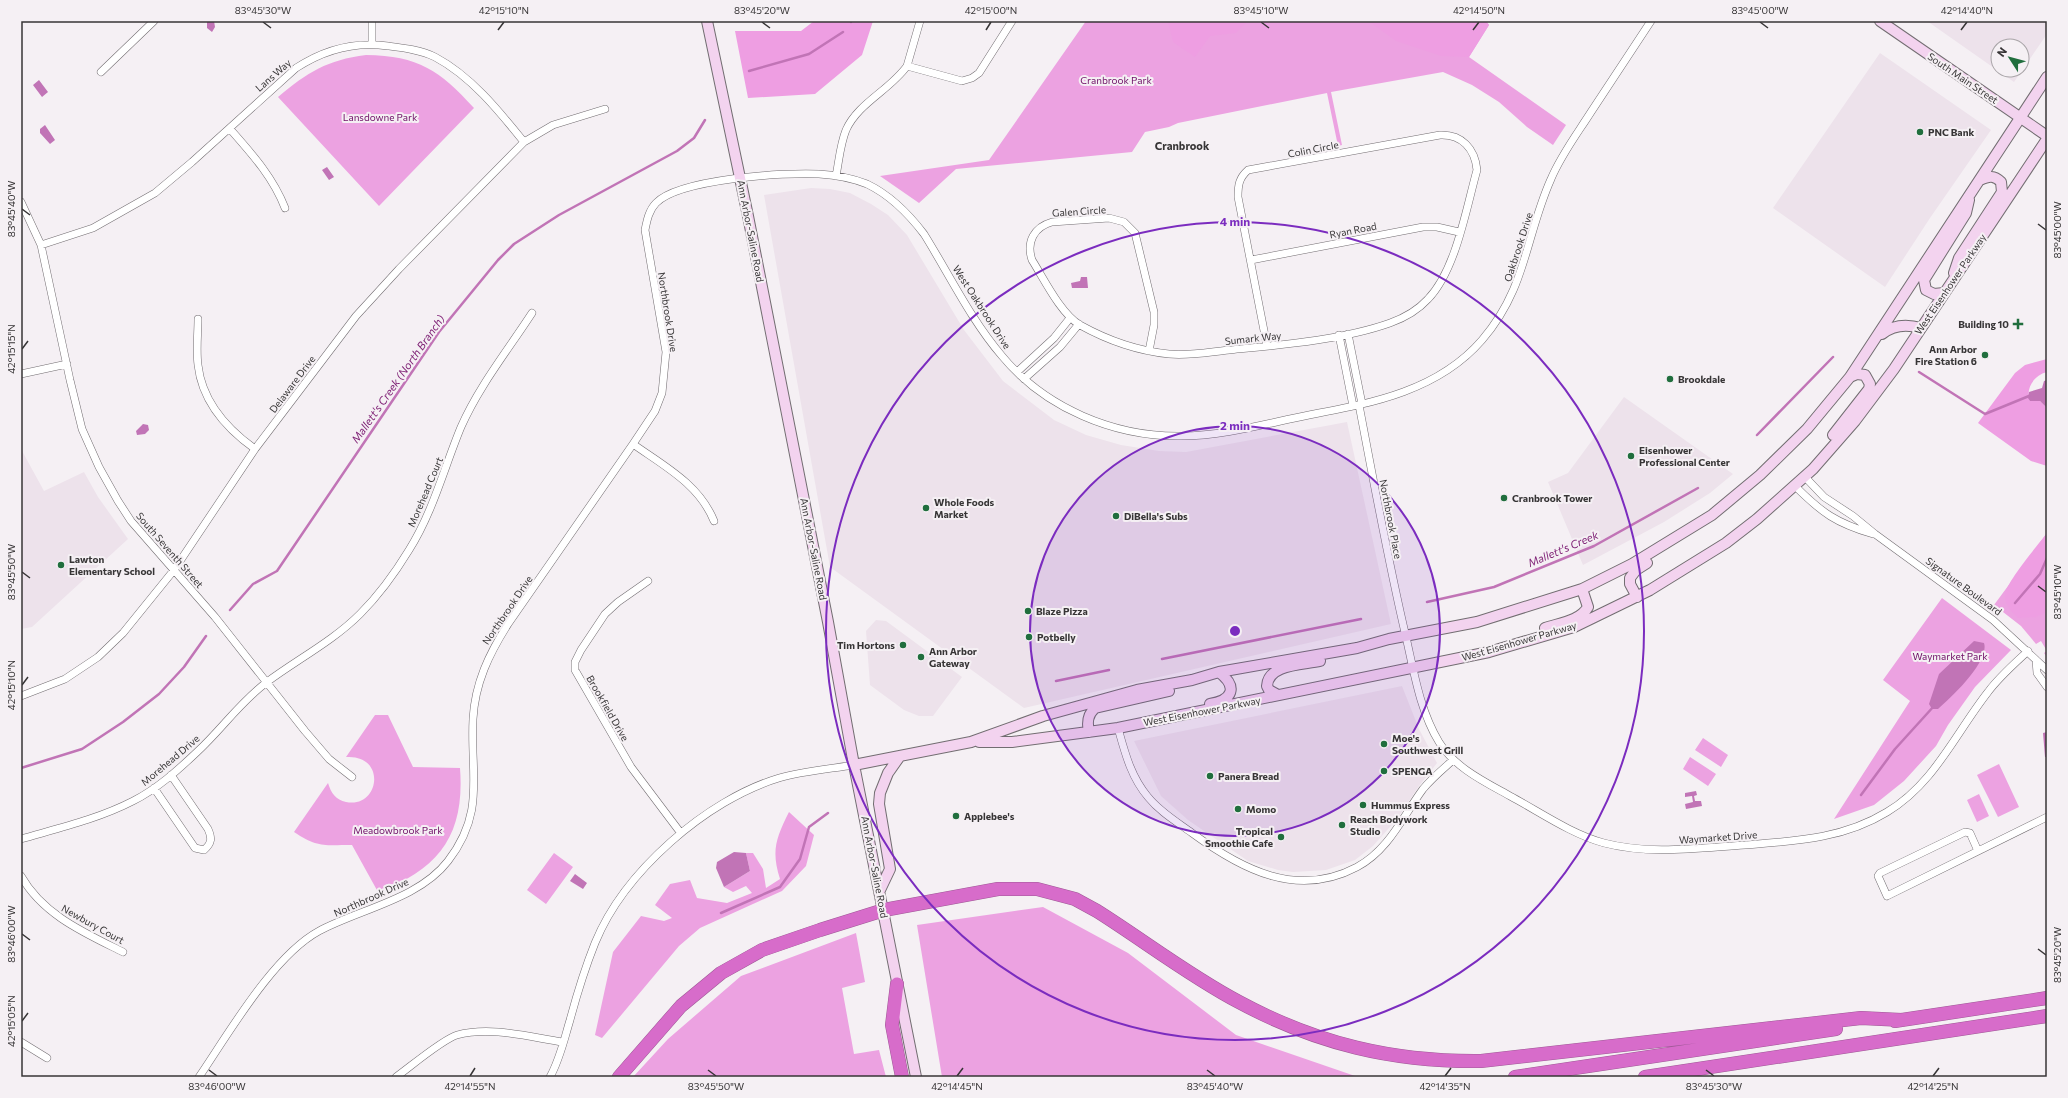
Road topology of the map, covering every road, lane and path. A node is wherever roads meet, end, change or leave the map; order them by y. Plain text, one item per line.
1 (154, 21) edge
2 (372, 21) edge
3 (707, 21) edge
4 (920, 21) edge
5 (1012, 21) edge
6 (1651, 21) edge
7 (1880, 21) edge
8 (372, 43) junction
9 (907, 66) junction
10 (101, 72) dead end
11 (2047, 77) edge
12 (605, 108) dead end
13 (2021, 117) junction
14 (230, 129) junction
15 (2047, 136) edge
16 (2047, 139) edge
17 (524, 142) junction
18 (836, 176) junction
19 (741, 179) junction
20 (1980, 180) junction
21 (1969, 196) junction
22 (21, 202) edge
23 (285, 208) dead end
24 (1459, 232) junction
25 (41, 245) junction
26 (1251, 260) junction
27 (1952, 282) junction
28 (1944, 294) junction
29 (532, 313) dead end
30 (1070, 318) junction
31 (198, 319) dead end
32 (1079, 324) junction
33 (1921, 328) junction
34 (1348, 334) junction
35 (1339, 335) junction
36 (1876, 339) junction
37 (1267, 346) junction
38 (1149, 351) junction
39 (66, 364) junction
40 (1016, 372) junction
41 (21, 374) edge
42 (1850, 377) junction
43 (1024, 379) junction
44 (1358, 405) junction
45 (1223, 432) joint
46 (633, 444) junction
47 (255, 449) junction
48 (1813, 469) junction
49 (1805, 477) junction
50 (1795, 486) junction
51 (1712, 515) junction
52 (714, 521) dead end
53 (1875, 534) junction
54 (174, 570) junction
55 (648, 581) dead end
56 (1582, 589) junction
57 (1637, 597) junction
58 (1406, 636) junction
59 (1357, 648) junction
60 (2028, 651) junction
61 (1489, 652) junction
62 (2036, 660) junction
63 (1413, 669) junction
64 (2047, 670) edge
65 (1219, 672) junction
66 (1192, 680) junction
67 (266, 682) junction
68 (2047, 687) edge
69 (21, 696) edge
70 (1278, 696) junction
71 (1142, 723) junction
72 (1118, 728) junction
73 (1089, 732) junction
74 (971, 742) junction
75 (900, 756) junction
76 (1453, 760) junction
77 (854, 765) junction
78 (171, 775) junction
79 (352, 777) dead end
80 (154, 788) junction
81 (2047, 817) edge
82 (680, 832) junction
83 (21, 839) edge
84 (1978, 851) junction
85 (21, 876) edge
86 (880, 890) junction
87 (884, 910) junction
88 (123, 952) dead end
89 (897, 984) junction
90 (2047, 998) edge
91 (2047, 1016) edge
92 (1902, 1020) junction
93 (21, 1042) edge
94 (564, 1042) junction
95 (47, 1058) dead end
96 (199, 1077) edge
97 (396, 1077) edge
98 (550, 1077) edge
99 (619, 1077) edge
100 (902, 1077) edge
101 (916, 1077) edge
102 (1516, 1077) edge
103 (1645, 1077) edge

1 - 10 street
2 - 8 street
3 - 19 main road, Ann Arbor-Saline Road
4 - 9 street
5 - 9 street
6 - 44 street, Oakbrook Drive
7 - 13 main road, South Main Street
8 - 14 street, Lans Way
8 - 17 street, Lans Way
9 - 18 street
11 - 13 main road, West Eisenhower Parkway
12 - 17 street, Delaware Drive
13 - 15 main road, South Main Street
13 - 20 main road, West Eisenhower Parkway
14 - 23 street
14 - 25 street, Lans Way
16 - 27 main road, West Eisenhower Parkway
17 - 47 street, Delaware Drive
18 - 19 street, West Oakbrook Drive
18 - 40 street, West Oakbrook Drive
19 - 46 street, Northbrook Drive
19 - 77 main road, Ann Arbor-Saline Road
20 - 21 main road, West Eisenhower Parkway
20 - 27 main road
21 - 28 main road
21 - 36 main road, West Eisenhower Parkway
22 - 25 street, South Seventh Street
24 - 26 street, Ryan Road
24 - 26 street, Colin Circle
24 - 34 street, Sumark Way
25 - 39 street, South Seventh Street
26 - 37 street, Colin Circle
27 - 28 main road, West Eisenhower Parkway
28 - 33 main road, West Eisenhower Parkway
29 - 67 street, Morehead Court
30 - 32 street, Galen Circle
30 - 38 street, Galen Circle
30 - 40 street
31 - 47 street
32 - 38 street, Sumark Way
32 - 43 street
33 - 36 main road
33 - 48 main road, West Eisenhower Parkway
34 - 35 street, Sumark Way
34 - 44 street, Northbrook Place
35 - 37 street, Sumark Way
35 - 44 street, Northbrook Place
36 - 42 main road, West Eisenhower Parkway
37 - 38 street, Sumark Way
39 - 41 street
39 - 54 street, South Seventh Street
40 - 43 street, West Oakbrook Drive
42 - 48 main road
42 - 51 main road, West Eisenhower Parkway
43 - 45 street, West Oakbrook Drive
44 - 45 street, Oakbrook Drive
44 - 58 street, Northbrook Place
46 - 52 street
46 - 96 street, Northbrook Drive
47 - 54 street, Delaware Drive
48 - 49 main road, West Eisenhower Parkway
49 - 50 main road, West Eisenhower Parkway
49 - 53 street, Signature Boulevard
50 - 53 street, Signature Boulevard
50 - 57 main road, West Eisenhower Parkway
51 - 56 main road, West Eisenhower Parkway
51 - 57 main road
53 - 60 street, Signature Boulevard
54 - 67 street, South Seventh Street
54 - 69 street, Delaware Drive
55 - 82 street, Brookfield Drive
56 - 58 main road, West Eisenhower Parkway
56 - 61 main road
57 - 61 main road, West Eisenhower Parkway
58 - 59 main road, West Eisenhower Parkway
58 - 63 street, Northbrook Place
59 - 65 main road, West Eisenhower Parkway
59 - 70 main road
60 - 62 street, Signature Boulevard
60 - 76 street, Waymarket Drive
61 - 63 main road, West Eisenhower Parkway
62 - 64 street, Signature Boulevard
62 - 68 street, Signature Boulevard
63 - 70 main road, West Eisenhower Parkway
63 - 76 street, Waymarket Drive
65 - 66 main road, West Eisenhower Parkway
65 - 71 main road
66 - 73 main road
66 - 74 main road, West Eisenhower Parkway
67 - 78 street, Morehead Drive
67 - 79 street, South Seventh Street
70 - 71 main road, West Eisenhower Parkway
71 - 72 main road, West Eisenhower Parkway
72 - 73 main road, West Eisenhower Parkway
72 - 76 street
73 - 74 main road, West Eisenhower Parkway
74 - 75 main road, West Eisenhower Parkway
75 - 77 main road, West Eisenhower Parkway
75 - 86 main road
77 - 82 street
77 - 86 main road, Ann Arbor-Saline Road
78 - 80 street, Morehead Drive
78 - 80 street
80 - 83 street, Morehead Drive
81 - 84 street
82 - 94 street
84 - 84 street
85 - 88 street, Newbury Court
86 - 87 main road, Ann Arbor-Saline Road
87 - 89 main road, Ann Arbor-Saline Road
87 - 92 highway
87 - 99 highway
89 - 100 highway
89 - 101 main road, Ann Arbor-Saline Road
90 - 92 highway
91 - 103 highway
92 - 102 highway
93 - 95 street
94 - 97 street
94 - 98 street

